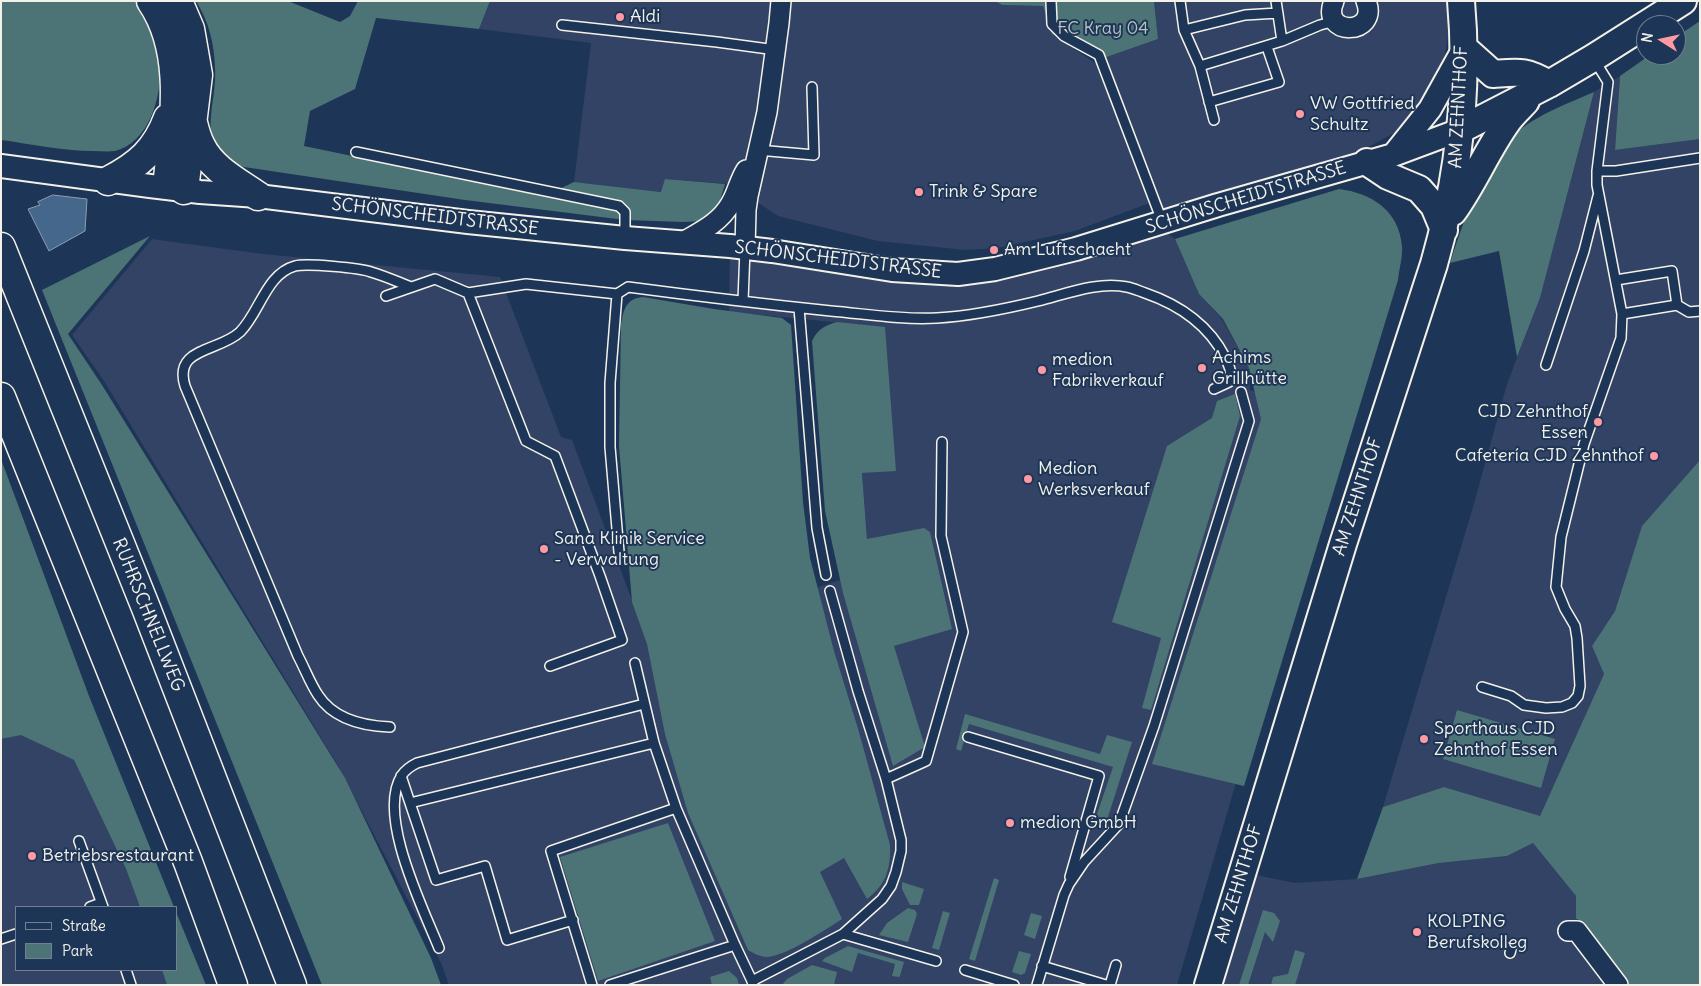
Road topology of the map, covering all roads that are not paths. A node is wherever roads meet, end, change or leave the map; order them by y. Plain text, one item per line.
1 (151, 1) edge
2 (178, 1) edge
3 (781, 1) edge
4 (1051, 1) edge
5 (1180, 1) edge
6 (1276, 1) edge
7 (1334, 1) edge
8 (1461, 1) edge
9 (1683, 1) edge
10 (1367, 2) edge
11 (1278, 13) junction
12 (1335, 21) junction
13 (562, 25) dead end
14 (1184, 30) junction
15 (1282, 41) junction
16 (1267, 47) junction
17 (1464, 48) junction
18 (776, 50) junction
19 (1593, 58) junction
20 (1200, 66) junction
21 (812, 87) dead end
22 (1542, 88) junction
23 (174, 100) junction
24 (1209, 102) junction
25 (1214, 120) dead end
26 (193, 123) junction
27 (1460, 130) junction
28 (758, 150) junction
29 (356, 152) dead end
30 (1393, 154) junction
31 (1700, 158) edge
32 (1367, 162) junction
33 (1, 166) edge
34 (1597, 171) junction
35 (108, 181) junction
36 (175, 189) junction
37 (1599, 193) junction
38 (258, 196) junction
39 (1162, 223) junction
40 (1445, 226) junction
41 (625, 238) junction
42 (681, 243) junction
43 (1, 247) edge
44 (745, 248) junction
45 (1616, 280) junction
46 (411, 287) junction
47 (468, 294) junction
48 (617, 294) junction
49 (386, 296) dead end
50 (743, 301) junction
51 (1677, 305) junction
52 (799, 308) junction
53 (1700, 311) edge
54 (1622, 314) junction
55 (1546, 365) dead end
56 (1214, 389) dead end
57 (1241, 392) dead end
58 (1, 397) edge
59 (942, 442) dead end
60 (619, 552) dead end
61 (826, 575) dead end
62 (830, 591) dead end
63 (635, 663) dead end
64 (550, 666) dead end
65 (1482, 687) dead end
66 (644, 704) junction
67 (390, 727) dead end
68 (968, 737) dead end
69 (654, 743) junction
70 (401, 776) junction
71 (886, 779) junction
72 (410, 803) junction
73 (676, 808) junction
74 (79, 842) dead end
75 (1066, 889) junction
76 (102, 905) edge
77 (573, 920) junction
78 (1568, 931) dead end
79 (15, 934) edge
80 (843, 934) junction
81 (1, 939) edge
82 (735, 945) junction
83 (439, 948) dead end
84 (936, 961) dead end
85 (1116, 965) dead end
86 (1042, 966) junction
87 (966, 970) dead end
88 (126, 971) edge
89 (753, 983) edge
90 (132, 985) edge
91 (233, 985) edge
92 (292, 985) edge
93 (592, 985) edge
94 (610, 985) edge
95 (1014, 985) edge
96 (1036, 985) edge
97 (1108, 985) edge
98 (1208, 985) edge
99 (1618, 985) edge

1 - 23 highway
2 - 26 highway
3 - 18 street
4 - 39 lane
5 - 14 lane
6 - 11 lane
7 - 12 street
8 - 17 main road, AM ZEHNTHOF
9 - 19 main road, SCHÖNSCHEIDTSTRASSE
10 - 12 street
11 - 14 lane
11 - 15 lane
12 - 15 lane
13 - 18 lane
14 - 20 lane
15 - 16 lane
16 - 20 lane
16 - 24 lane
17 - 22 main road
17 - 27 main road, AM ZEHNTHOF
17 - 30 street
18 - 28 street
19 - 22 main road, SCHÖNSCHEIDTSTRASSE
19 - 34 lane
20 - 24 lane
21 - 28 lane
22 - 27 main road, SCHÖNSCHEIDTSTRASSE
22 - 40 main road
23 - 35 highway
23 - 36 highway
24 - 25 lane
26 - 36 highway
26 - 38 highway
27 - 30 street, SCHÖNSCHEIDTSTRASSE
27 - 40 main road, AM ZEHNTHOF
28 - 42 street
28 - 44 street
29 - 41 lane
30 - 32 street, SCHÖNSCHEIDTSTRASSE
31 - 34 lane
32 - 39 street, SCHÖNSCHEIDTSTRASSE
32 - 40 main road
33 - 35 street, SCHÖNSCHEIDTSTRASSE
34 - 37 lane
35 - 36 street, SCHÖNSCHEIDTSTRASSE
36 - 38 street, SCHÖNSCHEIDTSTRASSE
37 - 45 lane
37 - 55 lane
38 - 41 street, SCHÖNSCHEIDTSTRASSE
39 - 44 street, SCHÖNSCHEIDTSTRASSE
40 - 98 main road, AM ZEHNTHOF
41 - 42 street, SCHÖNSCHEIDTSTRASSE
42 - 44 street, SCHÖNSCHEIDTSTRASSE
43 - 92 highway, RUHRSCHNELLWEG
44 - 50 lane
45 - 51 lane
45 - 54 lane
46 - 47 lane
46 - 49 lane
46 - 67 lane
47 - 48 lane
47 - 64 lane
48 - 50 lane
48 - 60 lane
50 - 52 lane
51 - 53 lane
51 - 54 lane
52 - 56 lane
52 - 61 lane
54 - 65 lane
57 - 75 lane
58 - 91 highway
59 - 71 lane
62 - 71 lane
63 - 66 lane
66 - 69 lane
66 - 70 lane
68 - 75 lane
69 - 72 lane
69 - 73 lane
70 - 72 lane
70 - 83 lane
71 - 80 lane
72 - 77 lane
73 - 77 lane
73 - 82 lane
74 - 76 lane
75 - 86 lane
77 - 93 lane
78 - 99 street
79 - 81 lane
80 - 84 lane
80 - 89 lane
82 - 89 lane
82 - 94 lane
85 - 97 lane
86 - 96 lane
86 - 97 lane
87 - 95 lane
88 - 90 lane

